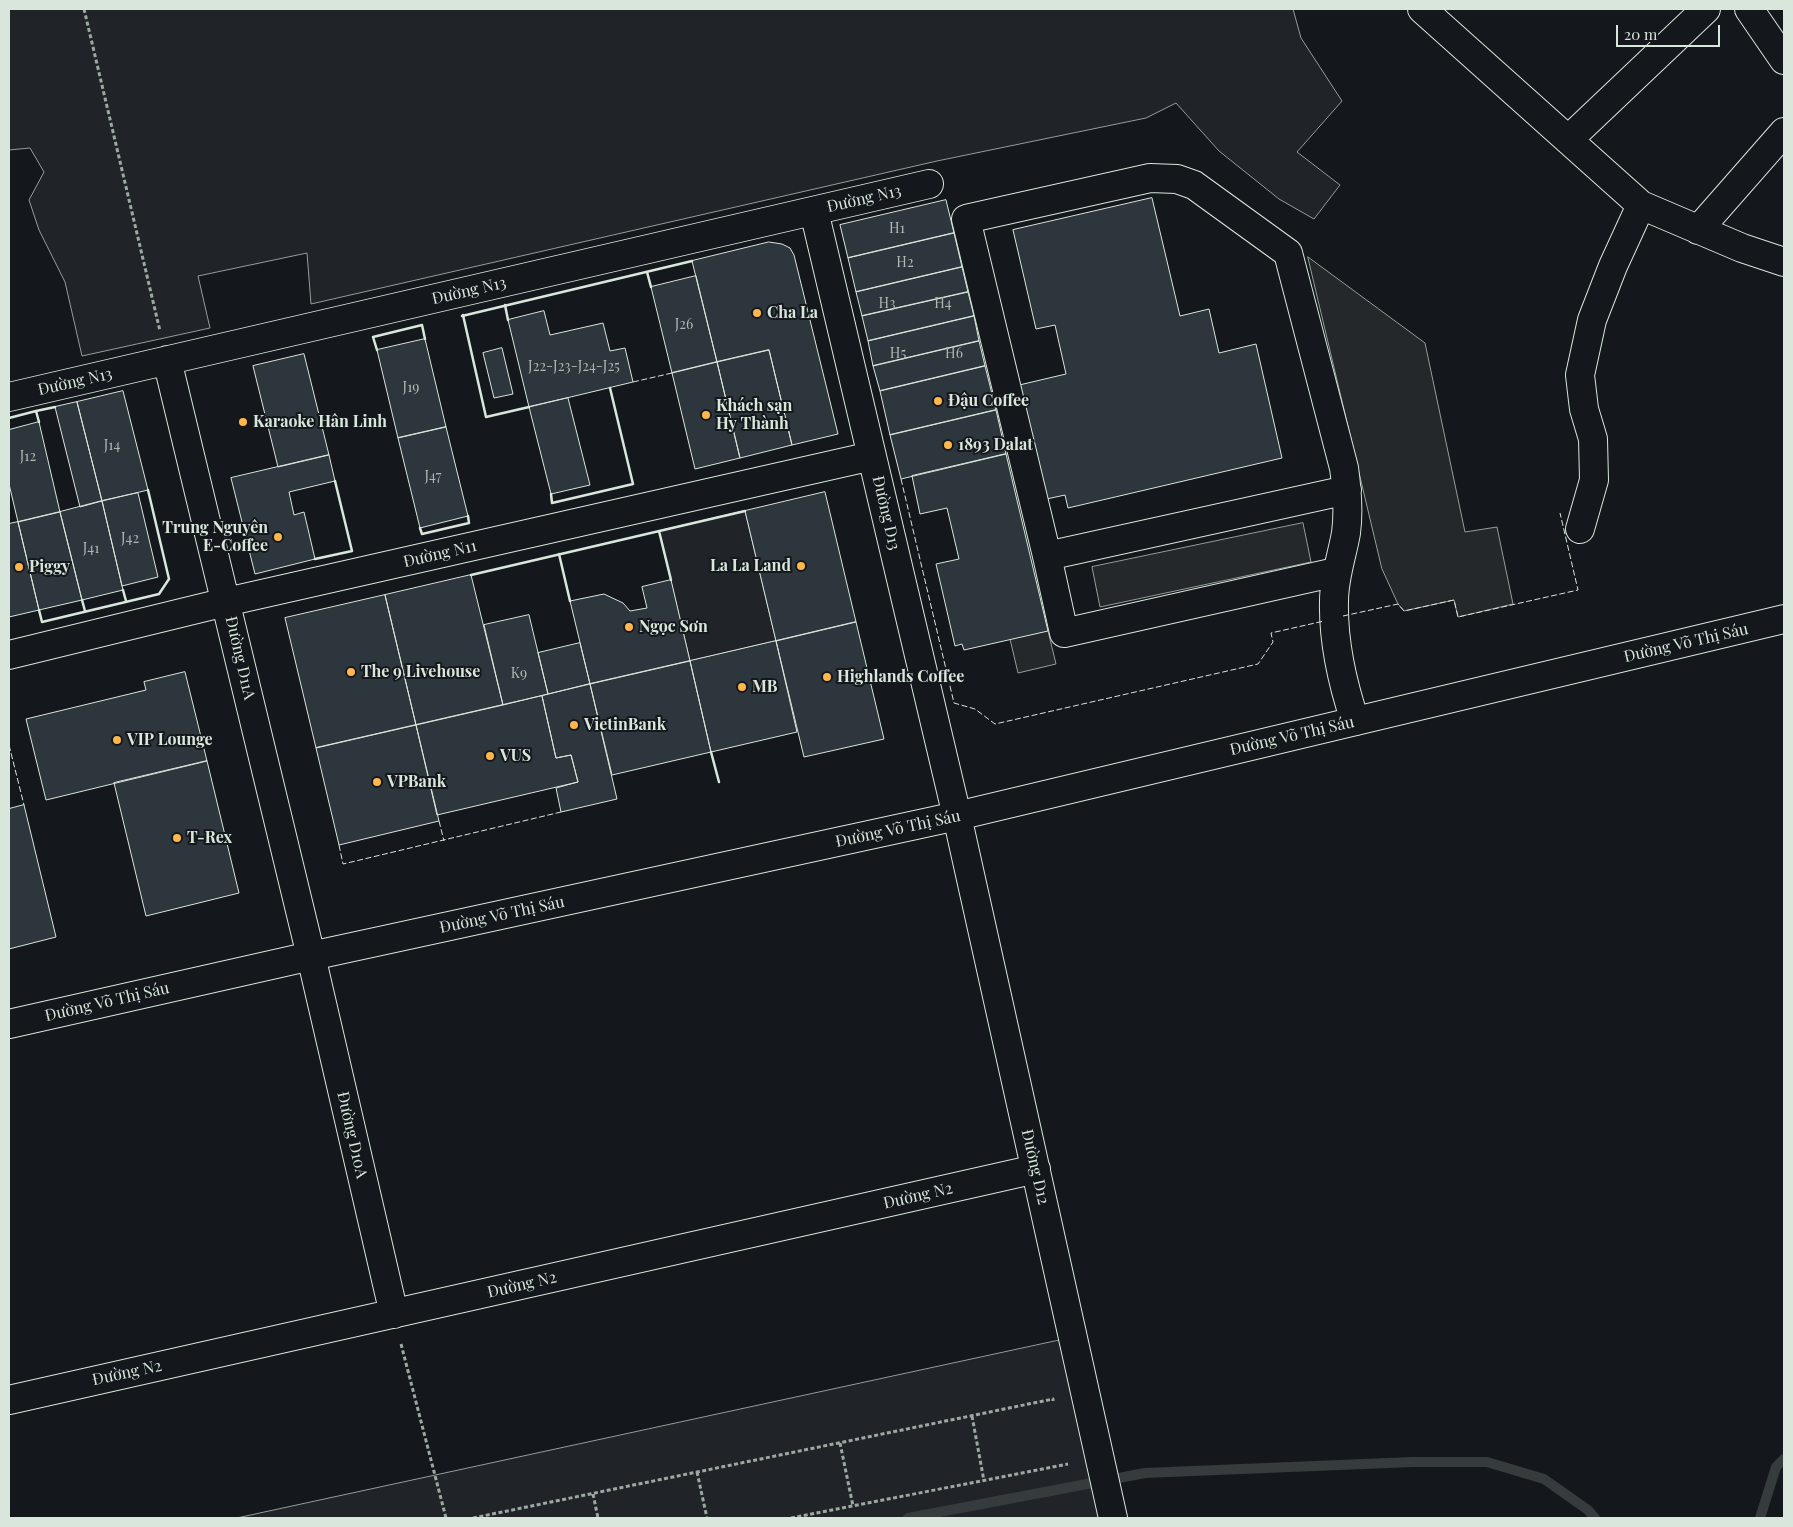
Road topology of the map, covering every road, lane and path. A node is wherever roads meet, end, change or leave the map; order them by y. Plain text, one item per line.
1 (84, 9) edge
2 (1422, 9) edge
3 (1706, 9) edge
4 (1749, 9) edge
5 (1784, 60) edge
6 (1784, 132) edge
7 (1569, 139) junction
8 (929, 184) dead end
9 (1641, 205) junction
10 (814, 211) junction
11 (1698, 230) junction
12 (1784, 262) edge
13 (167, 360) junction
14 (9, 397) edge
15 (872, 456) junction
16 (1347, 490) junction
17 (1580, 529) dead end
18 (1047, 556) junction
19 (1336, 572) junction
20 (226, 602) junction
21 (1784, 620) edge
22 (9, 655) edge
23 (1355, 721) junction
24 (957, 816) junction
25 (311, 956) junction
26 (9, 1024) edge
27 (1036, 1169) junction
28 (394, 1314) junction
29 (1053, 1399) dead end
30 (9, 1400) edge
31 (972, 1416) junction
32 (840, 1443) junction
33 (1068, 1464) dead end
34 (697, 1472) junction
35 (984, 1481) junction
36 (593, 1494) junction
37 (853, 1506) junction
38 (446, 1518) edge
39 (473, 1518) edge
40 (598, 1518) edge
41 (707, 1518) edge
42 (791, 1518) edge
43 (1113, 1518) edge

1 - 13 path
2 - 7 street
3 - 7 street
4 - 5 street
6 - 11 street
7 - 9 street
8 - 10 street, Đường N13
9 - 11 street
9 - 17 street
10 - 13 street, Đường N13
10 - 15 street, Đường D13
11 - 12 street
13 - 14 street, Đường N13
13 - 20 street, Đường D11A
15 - 20 street, Đường N11
15 - 24 street, Đường D13
16 - 18 street
16 - 18 street
16 - 19 street
18 - 19 street
19 - 23 street
20 - 22 street, Đường N11
20 - 25 street, Đường D11A
21 - 23 street, Đường Võ Thị Sáu
23 - 24 street, Đường Võ Thị Sáu
24 - 25 street, Đường Võ Thị Sáu
24 - 27 street, Đường D12
25 - 26 street, Đường Võ Thị Sáu
25 - 28 street, Đường D10A
27 - 28 street, Đường N2
27 - 43 street, Đường D12
28 - 30 street, Đường N2
28 - 38 path
29 - 31 path
31 - 32 path
31 - 35 path
32 - 34 path
32 - 37 path
33 - 35 path
34 - 36 path
34 - 41 path
35 - 37 path
36 - 39 path
36 - 40 path
37 - 42 path

